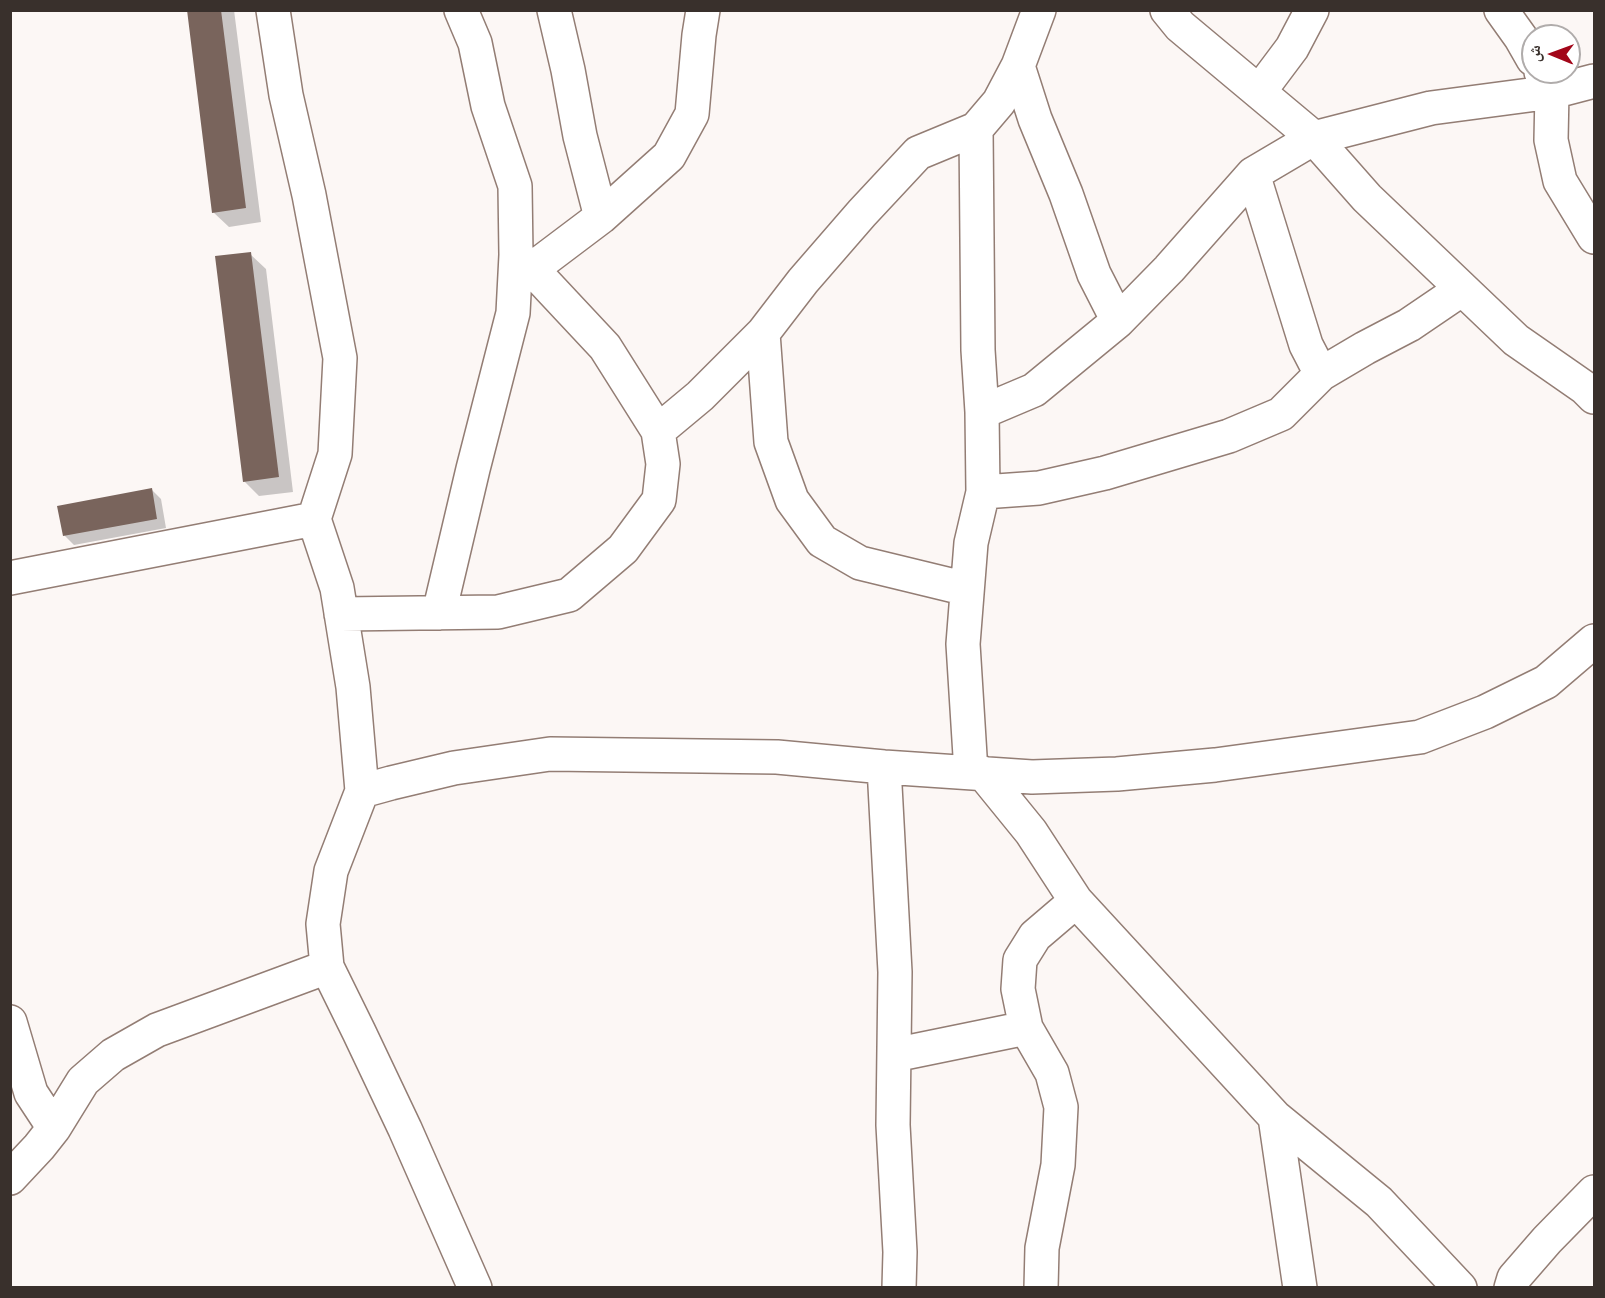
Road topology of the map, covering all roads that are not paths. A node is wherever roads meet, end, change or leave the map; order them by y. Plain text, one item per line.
1 (273, 10) edge
2 (461, 10) edge
3 (554, 10) edge
4 (703, 10) edge
5 (1039, 10) edge
6 (1167, 10) edge
7 (1312, 10) edge
8 (1502, 10) edge
9 (1521, 38) edge
10 (1018, 66) junction
11 (1537, 84) edge
12 (1546, 84) edge
13 (1259, 92) junction
14 (976, 129) junction
15 (1314, 138) junction
16 (1253, 174) junction
17 (601, 217) junction
18 (1594, 237) edge
19 (524, 262) junction
20 (1462, 289) junction
21 (1118, 321) junction
22 (763, 333) junction
23 (1321, 374) junction
24 (1594, 397) edge
25 (982, 412) junction
26 (658, 431) junction
27 (983, 492) junction
28 (314, 519) junction
29 (10, 578) edge
30 (967, 589) junction
31 (440, 613) junction
32 (341, 614) junction
33 (1594, 641) edge
34 (885, 767) junction
35 (977, 772) junction
36 (362, 791) junction
37 (1076, 900) junction
38 (327, 967) junction
39 (10, 1022) edge
40 (1026, 1028) junction
41 (894, 1055) junction
42 (1275, 1117) junction
43 (54, 1128) junction
44 (10, 1178) edge
45 (1594, 1192) edge
46 (475, 1287) edge
47 (899, 1287) edge
48 (1041, 1287) edge
49 (1300, 1287) edge
50 (1461, 1287) edge
51 (1511, 1287) edge

1 - 28 street
2 - 19 street
3 - 17 street
4 - 17 street
5 - 10 street
6 - 13 street
7 - 13 street
8 - 9 street
10 - 14 street
10 - 21 street
11 - 15 street
12 - 18 street
13 - 15 street
14 - 22 street
14 - 25 street
15 - 16 street
15 - 20 street
16 - 21 street
16 - 23 street
17 - 19 street
19 - 26 street
19 - 31 street
20 - 23 street
20 - 24 street
21 - 25 street
22 - 26 street
22 - 30 street
23 - 27 street
25 - 27 street
26 - 31 street
27 - 30 street
28 - 29 street
28 - 32 street
30 - 35 street
31 - 32 street
32 - 36 street
33 - 35 street
34 - 35 street
34 - 36 street
34 - 41 street
35 - 37 street
36 - 38 street
37 - 40 street
37 - 42 street
38 - 43 street
38 - 46 street
39 - 43 street
40 - 41 street
40 - 48 street
41 - 47 street
42 - 49 street
42 - 50 street
43 - 44 street
45 - 51 street

